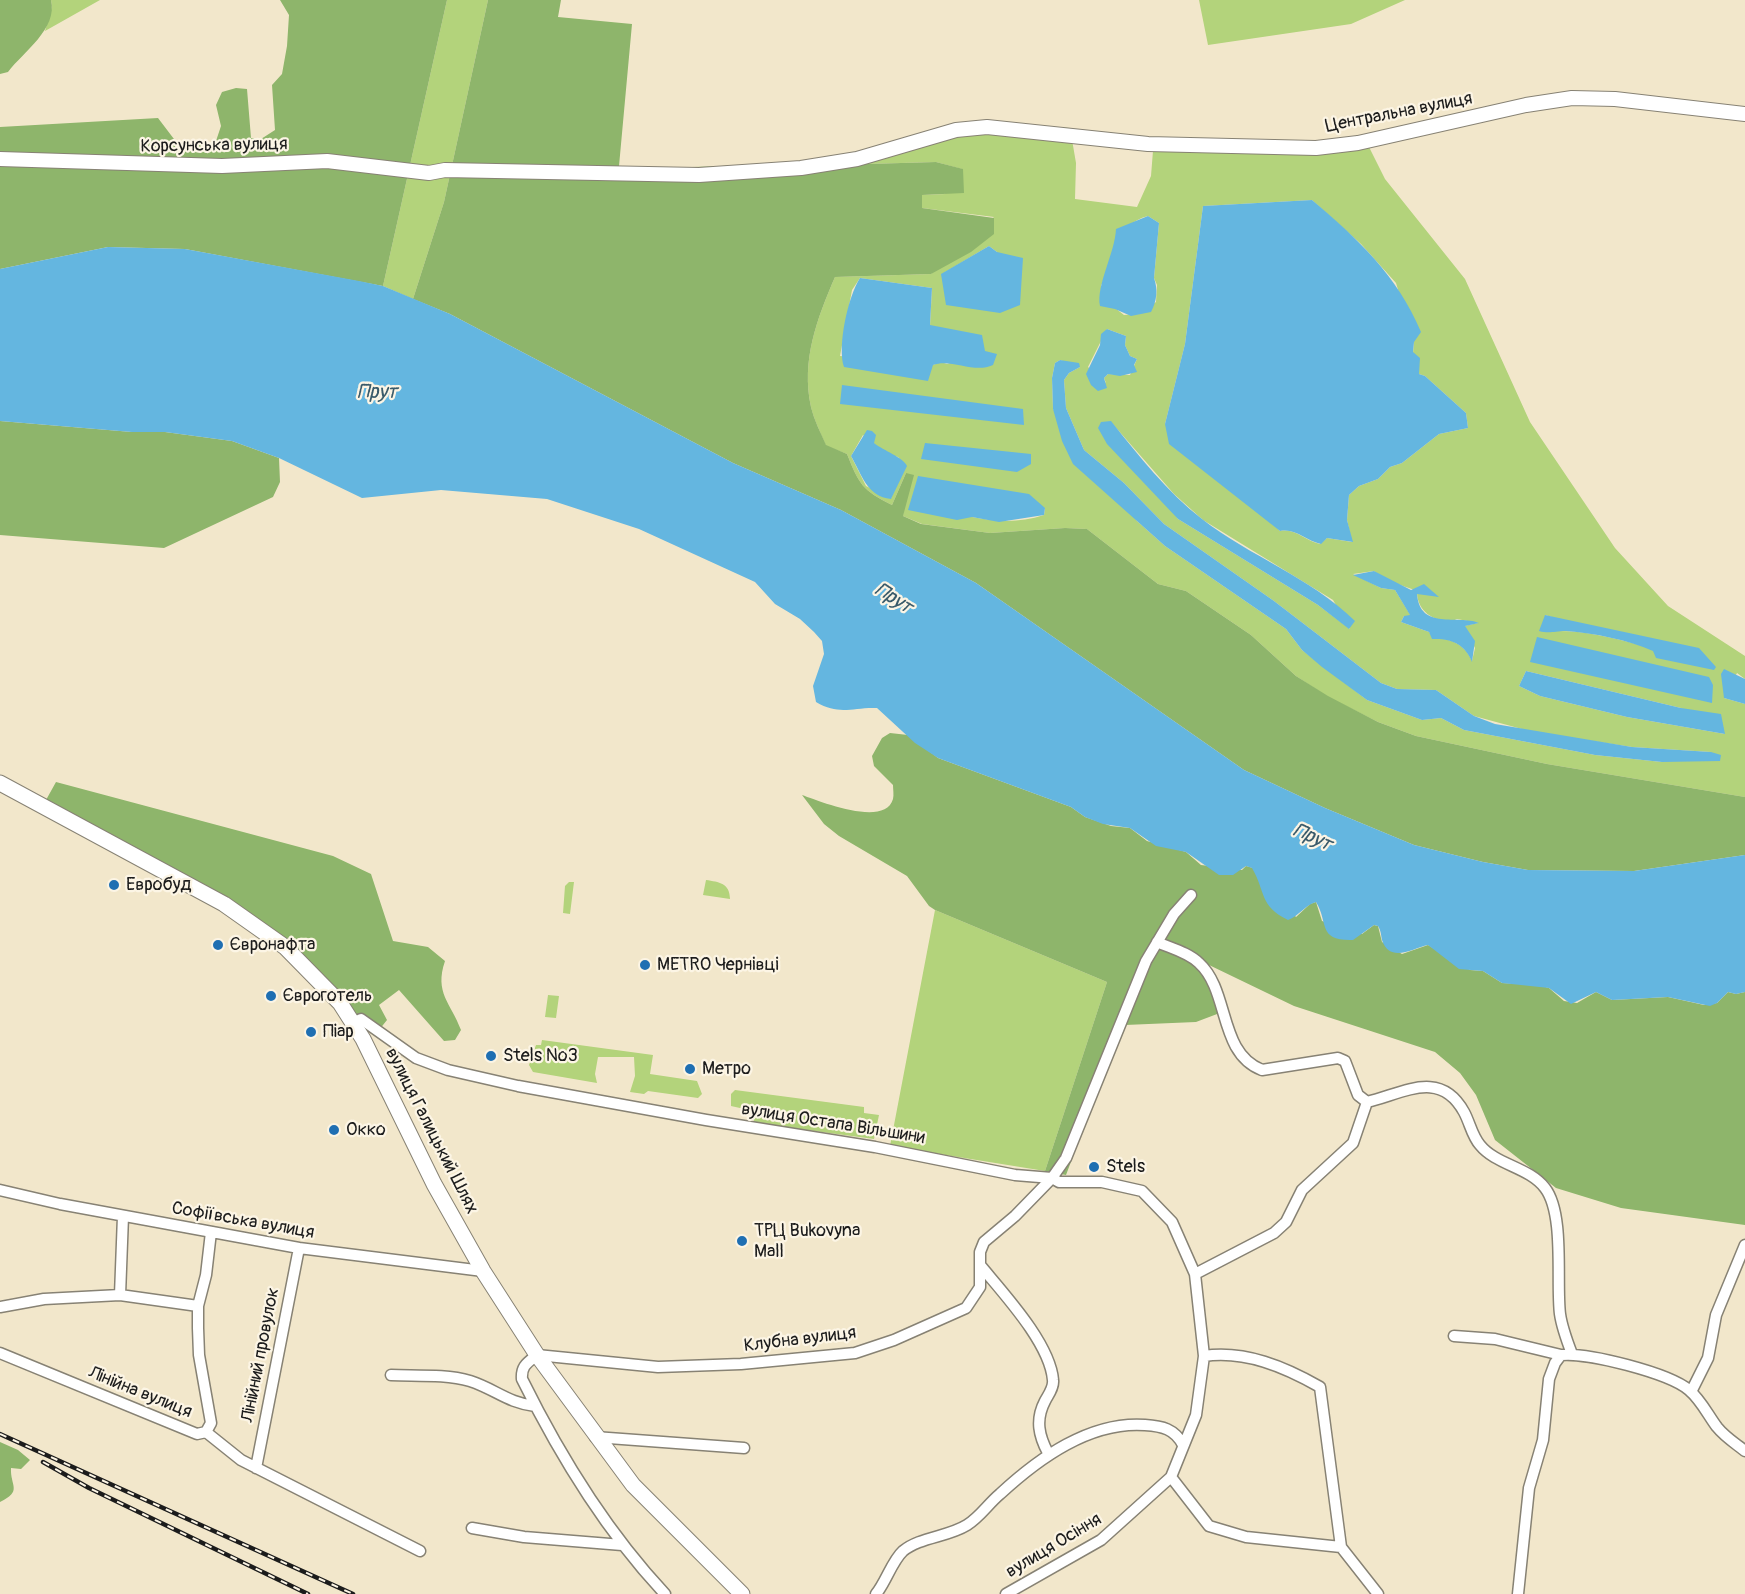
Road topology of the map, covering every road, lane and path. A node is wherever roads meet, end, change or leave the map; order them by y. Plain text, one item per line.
1 (1745, 114) edge
2 (0, 159) edge
3 (429, 172) joint
4 (0, 783) edge
5 (1191, 896) dead end
6 (1157, 942) junction
7 (352, 1023) junction
8 (1367, 1102) junction
9 (1052, 1178) junction
10 (0, 1190) edge
11 (123, 1216) junction
12 (211, 1232) junction
13 (1745, 1245) edge
14 (299, 1248) junction
15 (980, 1264) junction
16 (483, 1271) junction
17 (1195, 1274) junction
18 (120, 1295) junction
19 (198, 1306) junction
20 (0, 1307) edge
21 (1454, 1336) dead end
22 (0, 1353) edge
23 (1567, 1355) junction
24 (537, 1356) junction
25 (1204, 1356) junction
26 (391, 1375) dead end
27 (1691, 1392) junction
28 (535, 1406) junction
29 (206, 1432) junction
30 (595, 1437) junction
31 (1183, 1445) junction
32 (744, 1448) dead end
33 (1745, 1450) edge
34 (1048, 1454) junction
35 (256, 1468) junction
36 (1171, 1477) junction
37 (472, 1528) dead end
38 (622, 1545) junction
39 (1341, 1547) junction
40 (420, 1551) dead end
41 (665, 1594) edge
42 (742, 1594) edge
43 (876, 1594) edge
44 (1006, 1594) edge
45 (1378, 1594) edge
46 (1518, 1594) edge

1 - 3 main road, Центральна вулиця
2 - 3 main road, Корсунська вулиця
4 - 7 highway, вулиця Галицький Шлях
5 - 6 street, Клубна вулиця
6 - 8 street
6 - 9 street, Клубна вулиця
7 - 9 street, вулиця Остапа Вільшини
7 - 16 highway, вулиця Галицький Шлях
8 - 17 street
8 - 23 street
9 - 15 street, Клубна вулиця
9 - 17 street, вулиця Остапа Вільшини
10 - 11 street, Софіївська вулиця
11 - 12 street, Софіївська вулиця
11 - 18 street
12 - 14 street, Софіївська вулиця
12 - 19 street
13 - 27 street
14 - 16 street, Софіївська вулиця
14 - 35 street, Лінійний провулок
15 - 24 street, Клубна вулиця
15 - 34 street
16 - 24 highway, вулиця Галицький Шлях
17 - 25 street, вулиця Остапа Вільшини
18 - 19 street
18 - 20 street
19 - 29 street
21 - 23 street
22 - 29 street, Лінійна вулиця
23 - 27 street
23 - 46 street
24 - 28 street
24 - 30 highway, вулиця Галицький Шлях
25 - 31 street, вулиця Остапа Вільшини
25 - 39 street
26 - 28 street
27 - 33 street
28 - 38 street
29 - 35 street, Лінійна вулиця
30 - 32 street
30 - 42 highway, вулиця Галицький Шлях
31 - 34 street
31 - 36 street, вулиця Остапа Вільшини
34 - 43 street
35 - 40 street, Лінійна вулиця
36 - 39 street
36 - 44 street, вулиця Осіння
37 - 38 street
38 - 41 street
39 - 45 street

